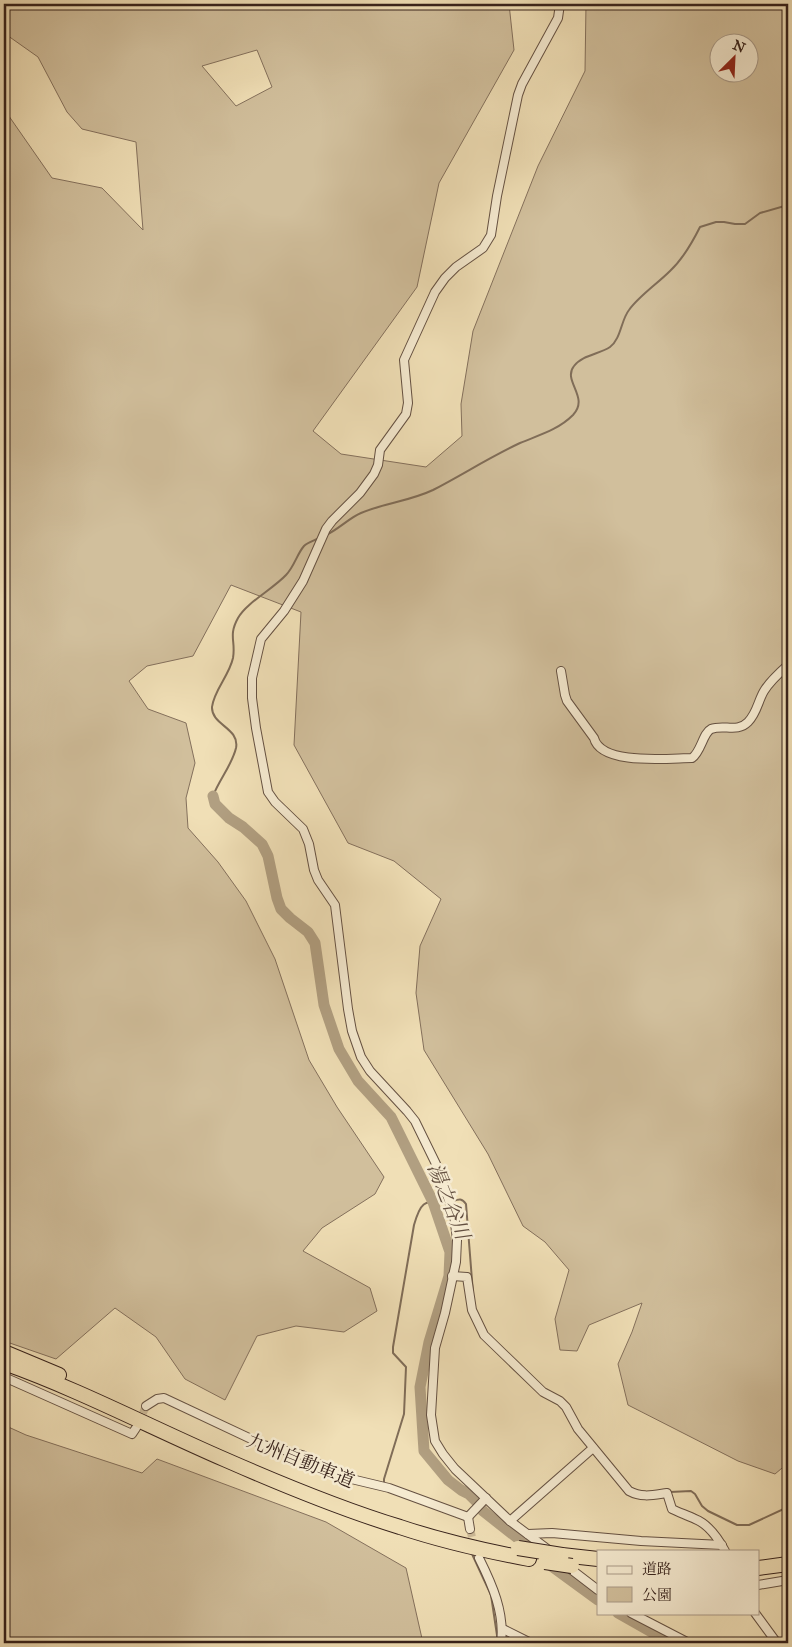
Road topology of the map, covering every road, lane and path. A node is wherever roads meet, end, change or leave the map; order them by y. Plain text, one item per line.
1 (560, 4) edge
2 (788, 665) edge
3 (561, 671) dead end
4 (452, 1276) junction
5 (4, 1352) edge
6 (4, 1362) edge
7 (4, 1377) edge
8 (146, 1406) dead end
9 (136, 1428) dead end
10 (593, 1448) junction
11 (485, 1499) junction
12 (471, 1514) junction
13 (510, 1521) junction
14 (470, 1529) tunnel mouth
15 (528, 1534) junction
16 (723, 1548) edge
17 (788, 1555) edge
18 (479, 1558) tunnel mouth
19 (760, 1558) edge
20 (597, 1559) edge
21 (788, 1564) edge
22 (597, 1568) edge
23 (760, 1568) edge
24 (788, 1580) edge
25 (760, 1585) edge
26 (597, 1589) edge
27 (633, 1614) edge
28 (756, 1614) edge
29 (503, 1629) junction
30 (502, 1643) edge
31 (531, 1643) edge
32 (689, 1643) edge
33 (777, 1643) edge

1 - 4 street
2 - 3 street
4 - 10 street
4 - 11 street
5 - 20 highway, 九州自動車道, bridge
6 - 22 highway, 九州自動車道, bridge
7 - 9 street
8 - 12 street
10 - 13 street
10 - 16 street
11 - 12 street
11 - 13 street
12 - 14 street
13 - 15 street
15 - 16 street
15 - 26 street
17 - 19 highway
18 - 29 street
21 - 23 highway
24 - 25 street
27 - 32 street
28 - 33 street
29 - 30 street
29 - 31 street

